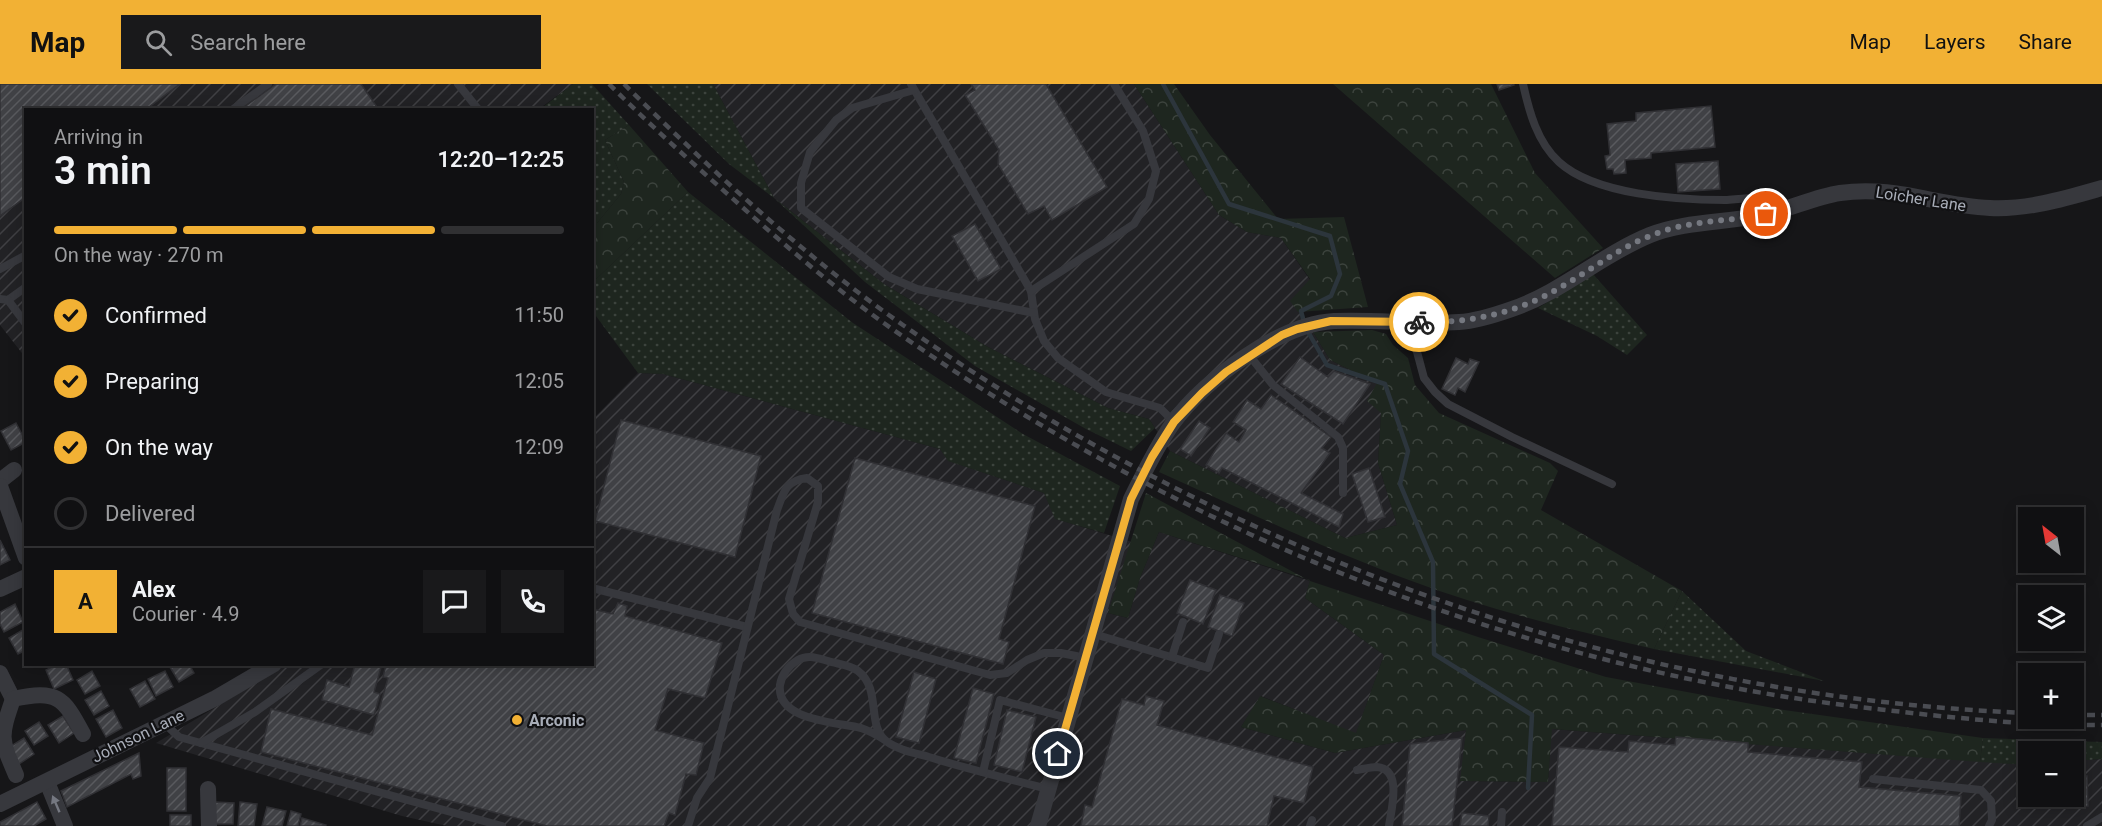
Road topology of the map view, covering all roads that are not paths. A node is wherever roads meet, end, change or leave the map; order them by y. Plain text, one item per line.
1 (268, 84) edge
2 (458, 84) edge
3 (1114, 84) edge
4 (1522, 84) edge
5 (912, 87) edge
6 (235, 108) edge
7 (477, 108) edge
8 (2102, 188) edge
9 (1786, 208) junction
10 (24, 256) edge
11 (0, 269) edge
12 (24, 288) edge
13 (1031, 291) junction
14 (4, 300) edge
15 (1034, 313) junction
16 (24, 322) edge
17 (1409, 322) junction
18 (1249, 355) junction
19 (1174, 422) junction
20 (14, 470) dead end
21 (0, 481) edge
22 (1612, 484) dead end
23 (0, 486) edge
24 (1343, 493) dead end
25 (24, 552) edge
26 (24, 578) edge
27 (0, 589) edge
28 (594, 589) edge
29 (1183, 622) dead end
30 (747, 627) junction
31 (1094, 634) junction
32 (1219, 634) dead end
33 (1172, 657) junction
34 (1086, 658) junction
35 (271, 666) edge
36 (319, 666) edge
37 (0, 673) edge
38 (13, 699) junction
39 (1068, 718) junction
40 (164, 723) junction
41 (83, 734) dead end
42 (885, 740) junction
43 (201, 743) junction
44 (1357, 770) dead end
45 (983, 772) junction
46 (16, 775) dead end
47 (1874, 779) dead end
48 (47, 782) junction
49 (208, 789) dead end
50 (1048, 789) junction
51 (0, 804) edge
52 (1502, 812) dead end
53 (2102, 817) edge
54 (65, 826) edge
55 (209, 826) edge
56 (502, 826) edge
57 (688, 826) edge
58 (1038, 826) edge
59 (1389, 826) edge
60 (1501, 826) edge
61 (1989, 826) edge
62 (2088, 826) edge

1 - 6 lane
2 - 7 lane
3 - 13 lane
4 - 9 lane
5 - 13 lane
5 - 15 lane
8 - 9 street, Loicher Lane
9 - 17 street, Loicher Lane
10 - 11 lane
12 - 14 lane
13 - 15 lane
14 - 16 lane
15 - 19 lane
17 - 18 street, Loicher Lane
17 - 22 lane
18 - 19 street, Loicher Lane
18 - 24 lane
19 - 31 street, Loicher Lane
20 - 21 street
23 - 25 street
26 - 27 street
28 - 30 lane
29 - 33 lane
30 - 34 lane
30 - 57 lane
31 - 33 lane
31 - 34 street, Loicher Lane
32 - 33 lane
34 - 39 street, Loicher Lane
35 - 40 street, Johnson Lane
36 - 43 lane
37 - 38 street
38 - 41 street
38 - 46 street
39 - 45 lane
39 - 50 street, Loicher Lane
40 - 43 lane
40 - 48 street, Johnson Lane
42 - 42 lane
42 - 45 lane
43 - 56 lane
44 - 59 lane
45 - 50 lane
47 - 61 lane
48 - 51 street, Johnson Lane
54 -> 48 street
49 - 55 street
50 - 58 street, Loicher Lane
52 - 60 lane
53 - 62 lane

